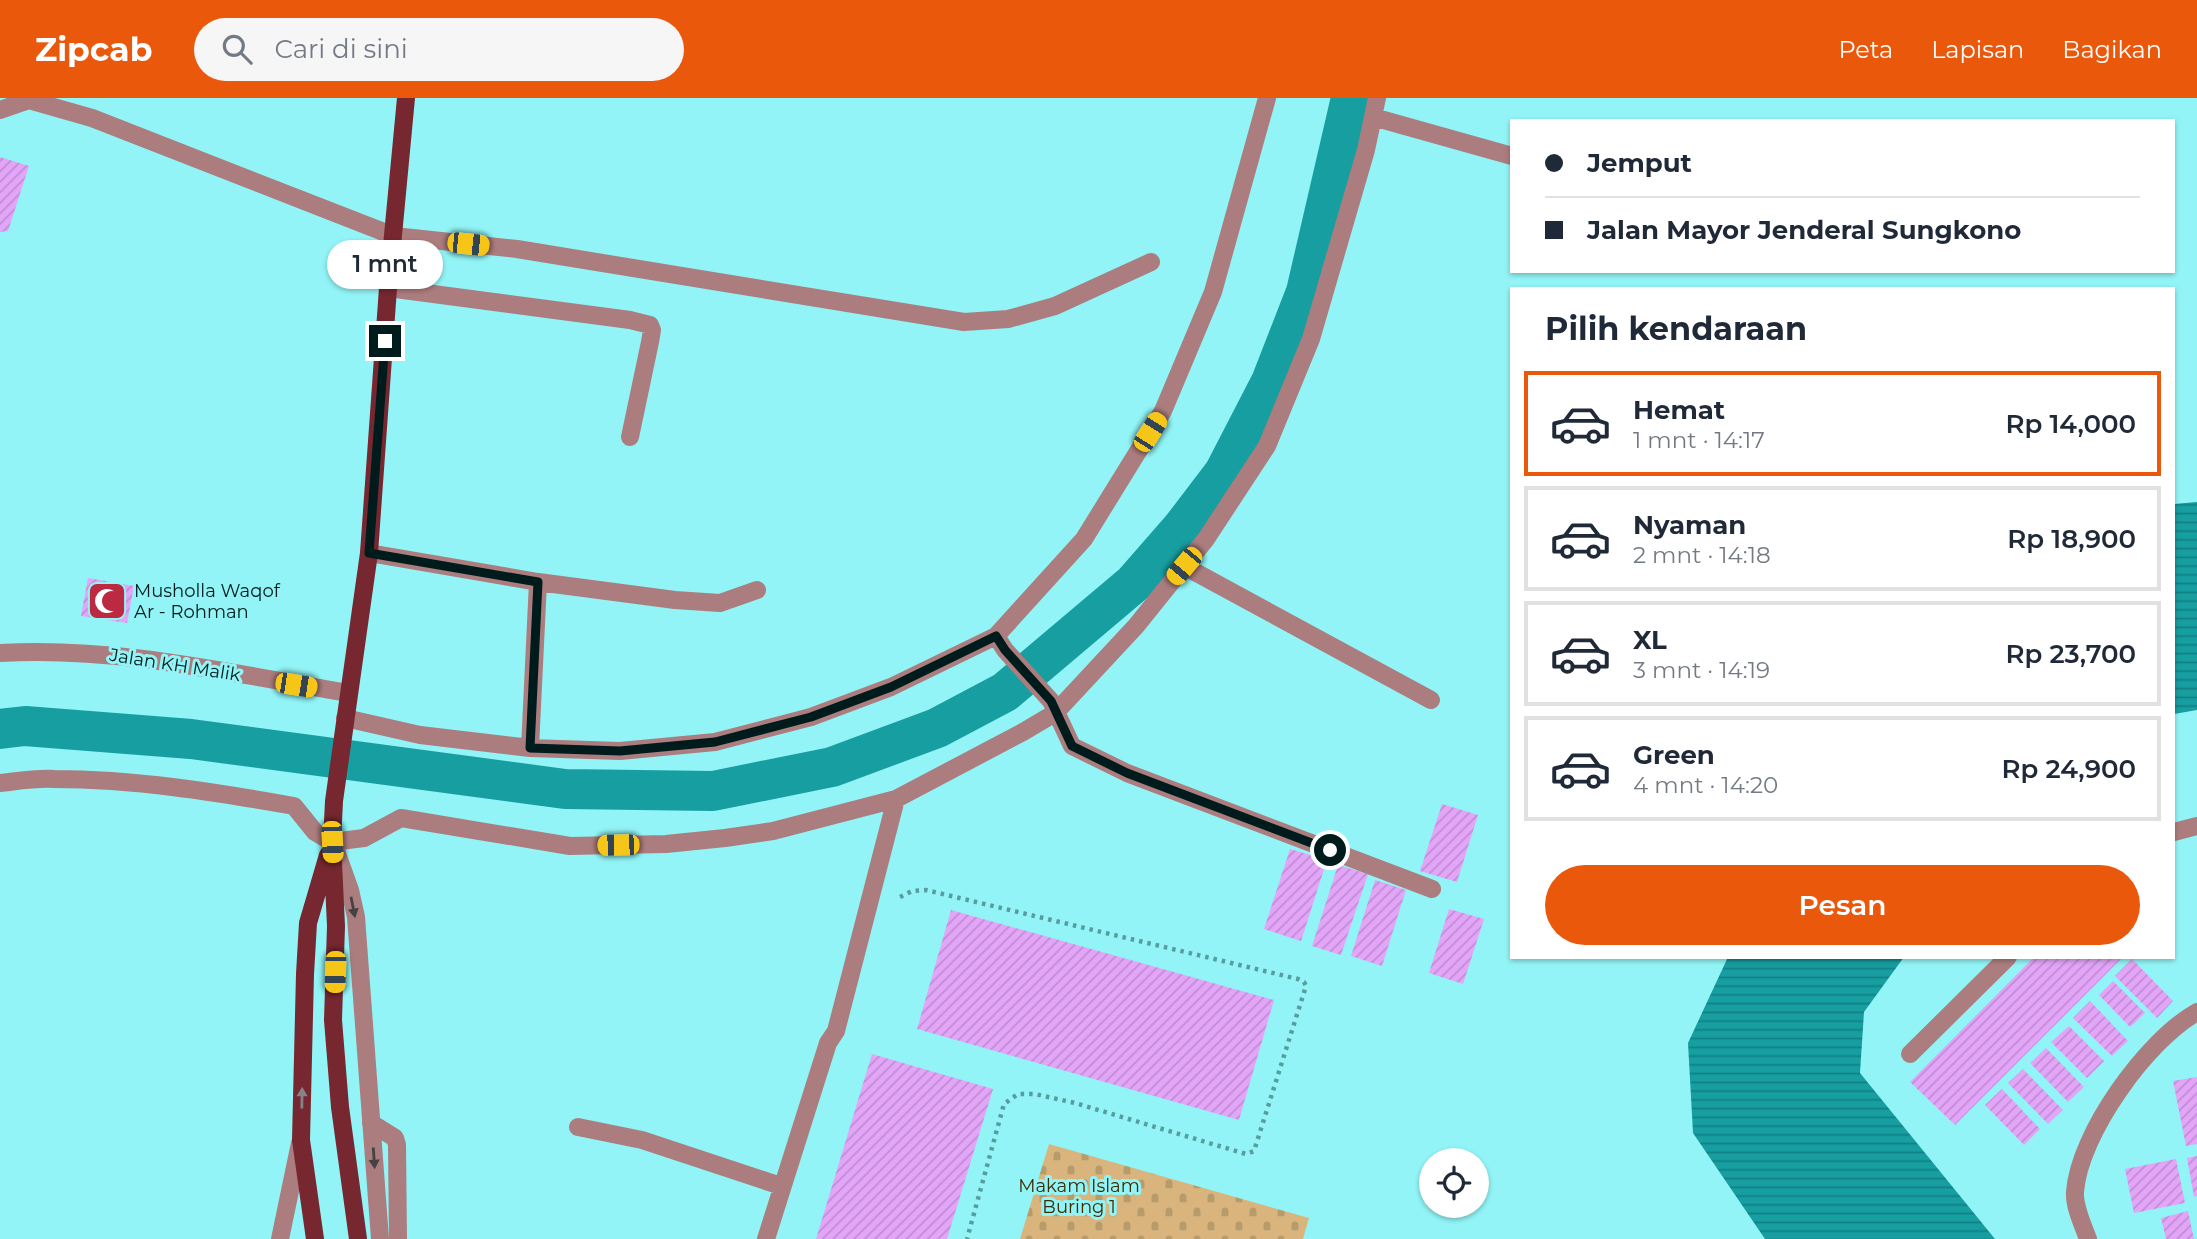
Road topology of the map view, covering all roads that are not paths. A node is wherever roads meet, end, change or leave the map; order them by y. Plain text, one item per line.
1 (406, 98) edge
2 (1267, 98) edge
3 (1377, 98) edge
4 (27, 99) edge
5 (0, 110) edge
6 (1373, 117) junction
7 (1510, 155) edge
8 (394, 236) junction
9 (1151, 262) dead end
10 (388, 288) junction
11 (630, 437) dead end
12 (369, 553) junction
13 (1184, 566) junction
14 (538, 582) junction
15 (757, 590) dead end
16 (1000, 643) junction
17 (0, 653) edge
18 (348, 693) junction
19 (1431, 700) dead end
20 (1053, 707) junction
21 (345, 725) junction
22 (530, 748) junction
23 (0, 783) edge
24 (897, 799) junction
25 (2197, 826) edge
26 (2175, 832) edge
27 (332, 842) junction
28 (1432, 889) dead end
29 (2006, 959) edge
30 (2197, 1012) edge
31 (1910, 1054) dead end
32 (371, 1124) junction
33 (578, 1127) dead end
34 (301, 1140) junction
35 (781, 1186) junction
36 (280, 1239) edge
37 (315, 1239) edge
38 (358, 1239) edge
39 (380, 1239) edge
40 (398, 1239) edge
41 (766, 1239) edge
42 (2088, 1239) edge

1 - 8 main road
2 - 16 street
3 - 6 street
4 - 5 street
4 - 8 street
6 - 7 street
6 - 13 street
8 - 9 street
8 - 10 main road
10 - 11 street
10 - 12 main road
12 - 14 street
12 - 18 main road
13 - 19 street
13 - 20 street
14 - 15 street
14 - 22 street
16 - 20 street
16 - 22 street
17 - 18 street, Jalan KH Malik
18 - 21 main road
20 - 24 street
20 - 28 street
21 - 22 street
21 - 27 main road
23 - 27 street
24 - 27 street
24 - 35 street
25 - 26 street
27 -> 32 street
34 -> 27 main road
27 - 38 main road
29 - 31 street
30 - 42 street
32 -> 39 street
32 - 40 street
33 - 35 street
34 - 36 street
34 - 37 main road
35 - 41 street

